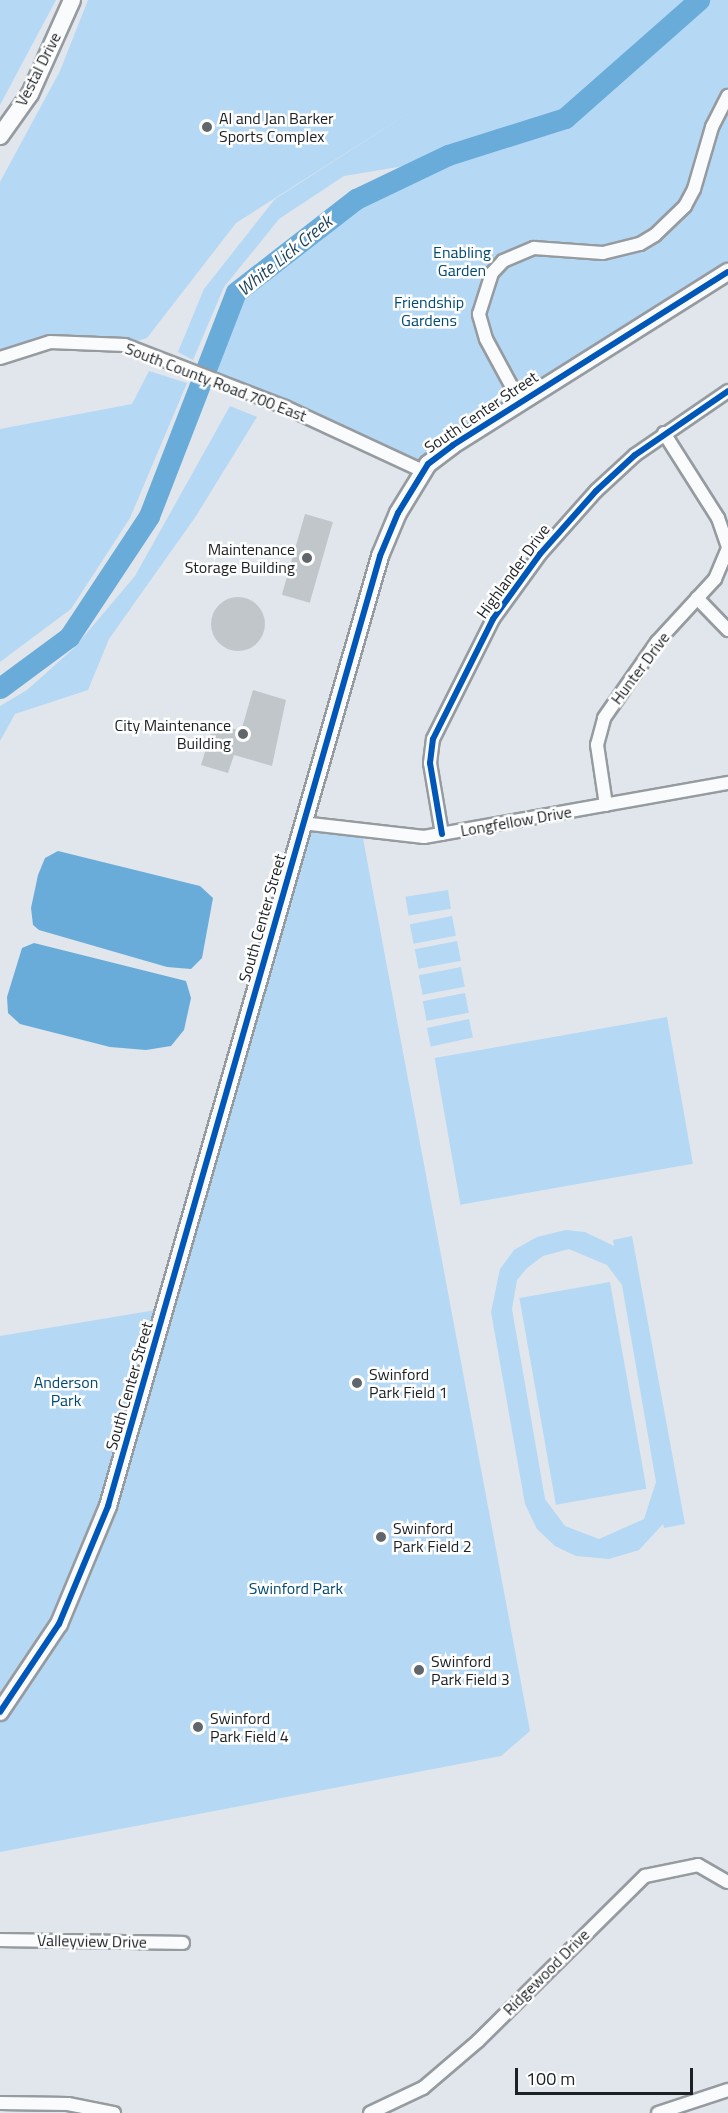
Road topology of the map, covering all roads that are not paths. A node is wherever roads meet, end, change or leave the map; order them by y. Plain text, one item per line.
1 (72, 0) edge
2 (728, 96) edge
3 (0, 136) edge
4 (728, 272) edge
5 (0, 358) edge
6 (728, 391) edge
7 (519, 400) junction
8 (664, 433) junction
9 (423, 471) junction
10 (728, 547) edge
11 (697, 598) junction
12 (728, 630) edge
13 (728, 783) edge
14 (606, 805) junction
15 (303, 823) junction
16 (442, 834) junction
17 (0, 1712) edge
18 (728, 1882) edge
19 (0, 1940) edge
20 (183, 1943) dead end
21 (728, 2090) edge
22 (0, 2103) edge
23 (114, 2113) edge
24 (370, 2113) edge
25 (658, 2113) edge

1 - 3 main road, Vestal Drive
2 - 7 street
4 - 7 main road, South Center Street
5 - 9 street, South County Road 700 East
6 - 8 street, Highlander Drive
7 - 9 main road, South Center Street
8 - 10 street, Hunter Drive
8 - 16 street, Highlander Drive
9 - 15 main road, South Center Street
10 - 11 street, Hunter Drive
11 - 12 street
11 - 14 street, Hunter Drive
13 - 14 street, Longfellow Drive
14 - 16 street, Longfellow Drive
15 - 16 street, Longfellow Drive
15 - 17 main road, South Center Street
18 - 24 street, Ridgewood Drive
19 - 20 street, Valleyview Drive
21 - 25 street
22 - 23 street

